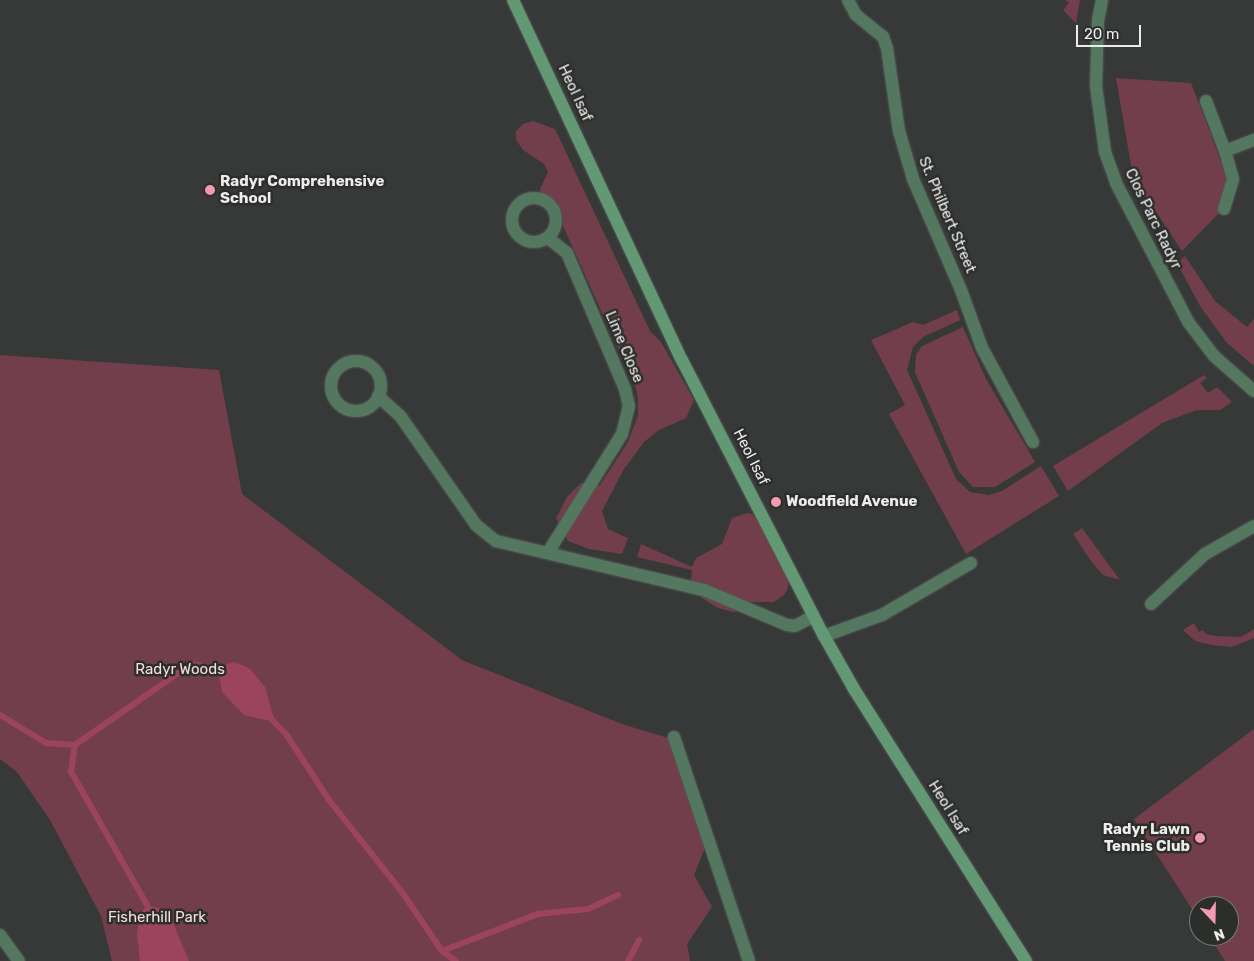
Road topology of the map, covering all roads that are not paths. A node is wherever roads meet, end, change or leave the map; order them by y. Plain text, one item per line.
1 (513, 0) edge
2 (848, 0) edge
3 (1102, 0) edge
4 (1206, 101) dead end
5 (1254, 140) edge
6 (1225, 151) junction
7 (1224, 209) dead end
8 (548, 238) dead end
9 (1254, 390) edge
10 (378, 396) dead end
11 (1033, 442) dead end
12 (1254, 526) edge
13 (549, 551) junction
14 (971, 564) dead end
15 (1151, 604) dead end
16 (814, 616) junction
17 (824, 636) junction
18 (674, 737) dead end
19 (0, 935) edge
20 (19, 961) edge
21 (749, 961) edge
22 (1026, 961) edge

1 - 16 main road, Heol Isaf
2 - 11 street, St. Philbert Street
3 - 9 street, Clos Parc Radyr
4 - 6 street
5 - 6 street
6 - 7 street
8 - 13 street, Lime Close
10 - 13 street
12 - 15 street
13 - 16 street
14 - 17 street
16 - 17 main road, Heol Isaf
17 - 22 main road, Heol Isaf
18 - 21 street
19 - 20 street

